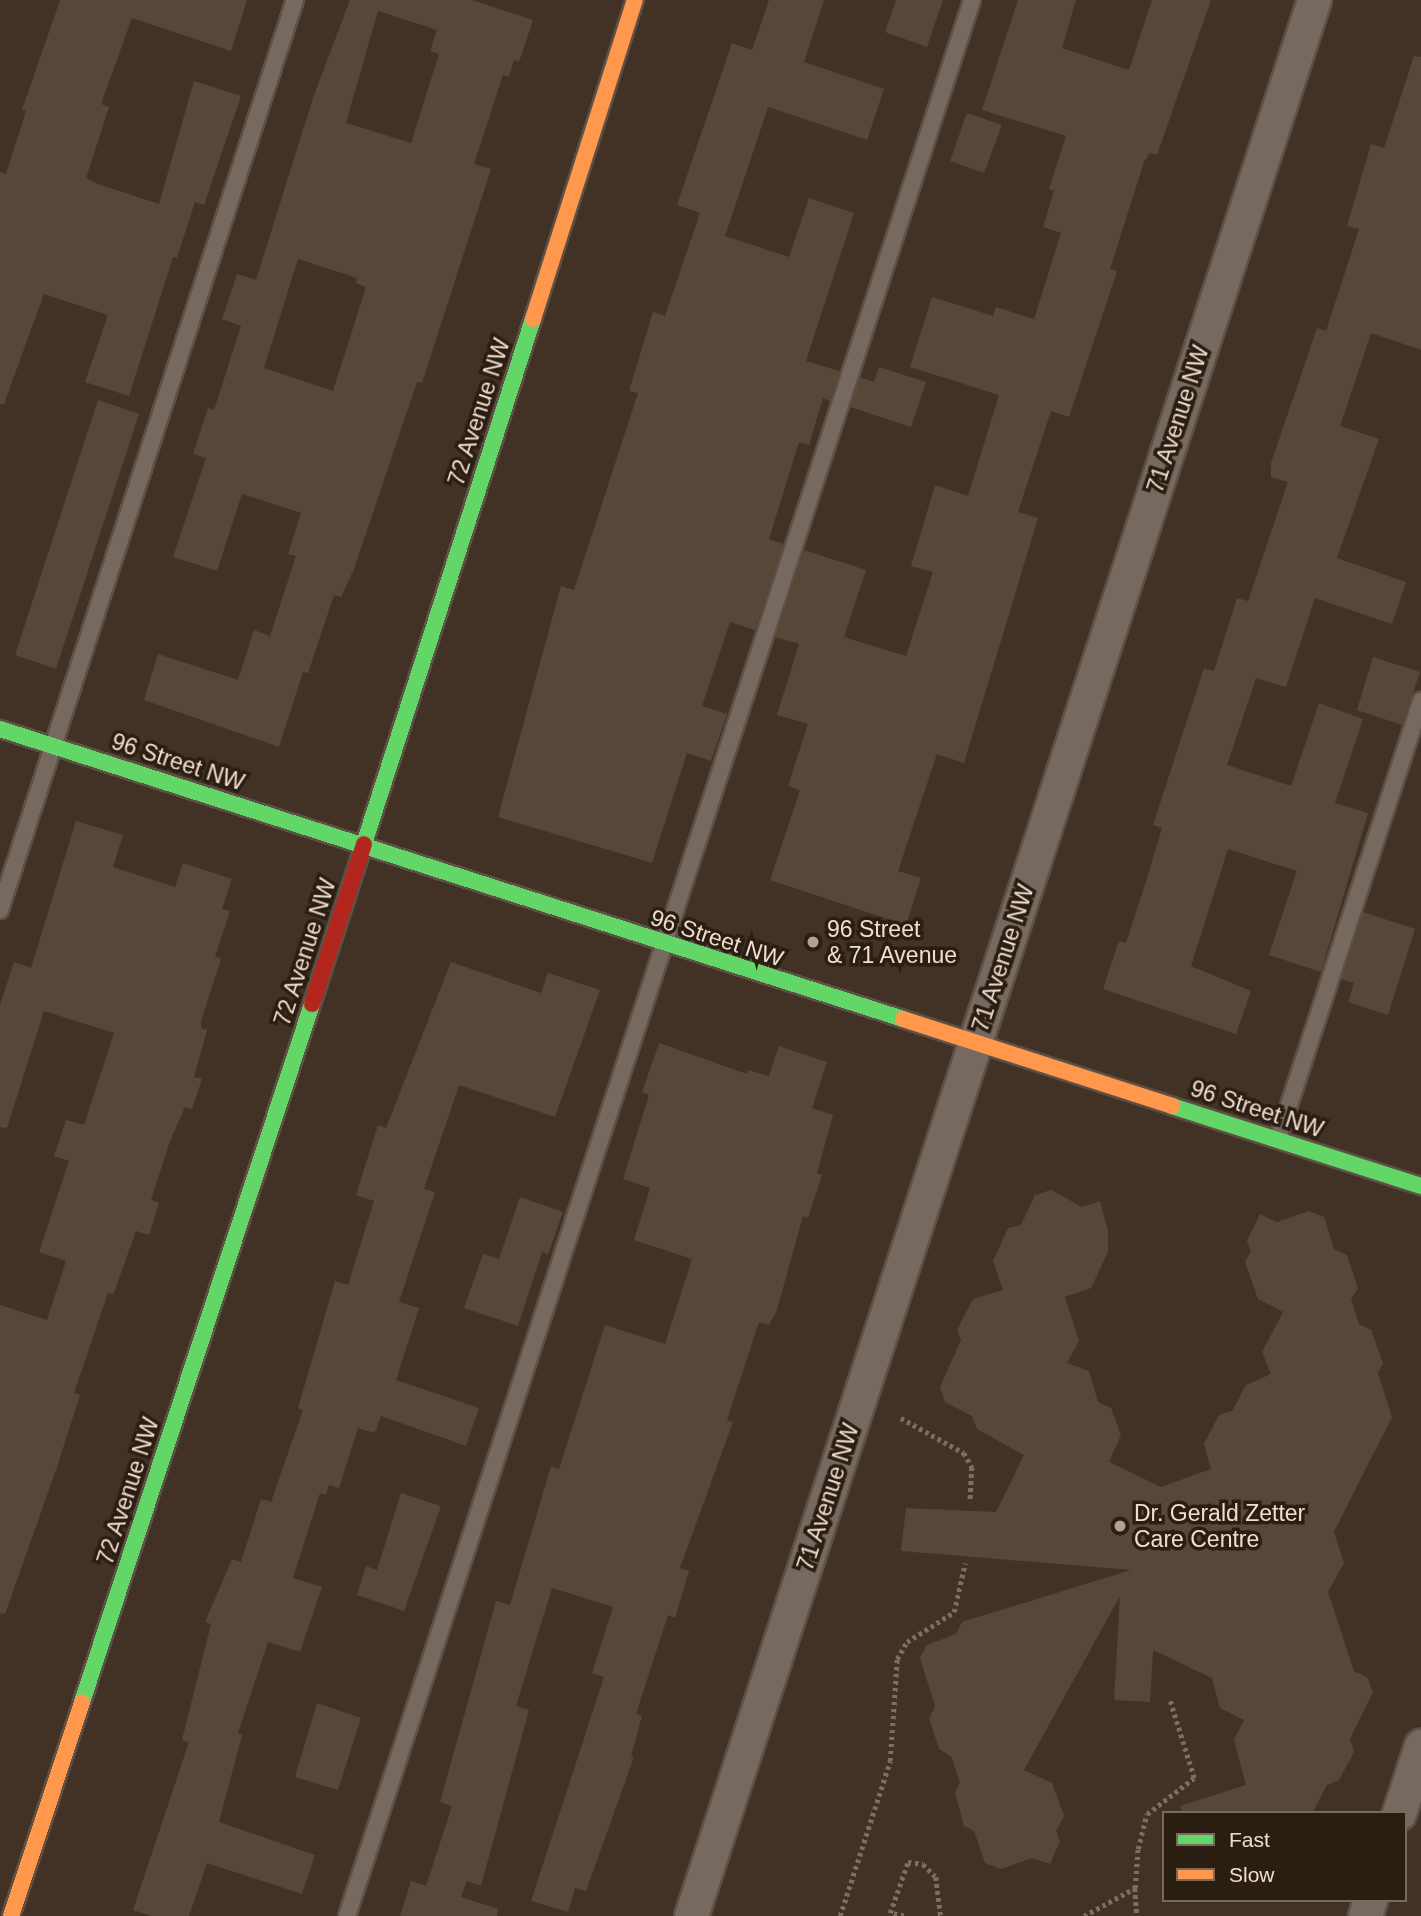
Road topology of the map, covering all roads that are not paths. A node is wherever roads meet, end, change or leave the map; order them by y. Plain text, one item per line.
1 (295, 0) edge
2 (635, 0) edge
3 (972, 0) edge
4 (1314, 0) edge
5 (1421, 701) edge
6 (0, 729) edge
7 (53, 746) junction
8 (364, 845) junction
9 (0, 910) edge
10 (663, 946) junction
11 (976, 1044) junction
12 (1278, 1139) junction
13 (1421, 1186) edge
14 (1421, 1746) edge
15 (1400, 1811) edge
16 (11, 1916) edge
17 (347, 1916) edge
18 (691, 1916) edge

1 - 7 lane
2 - 8 street, 72 Avenue NW
3 - 10 lane
4 - 11 street, 71 Avenue NW
5 - 12 lane
6 - 7 street, 96 Street NW
7 - 8 street, 96 Street NW
7 - 9 lane
8 - 10 street, 96 Street NW
8 - 16 street, 72 Avenue NW
10 - 11 street, 96 Street NW
10 - 17 lane
11 - 12 street, 96 Street NW
11 - 18 street, 71 Avenue NW
12 - 13 street, 96 Street NW
14 - 15 street

